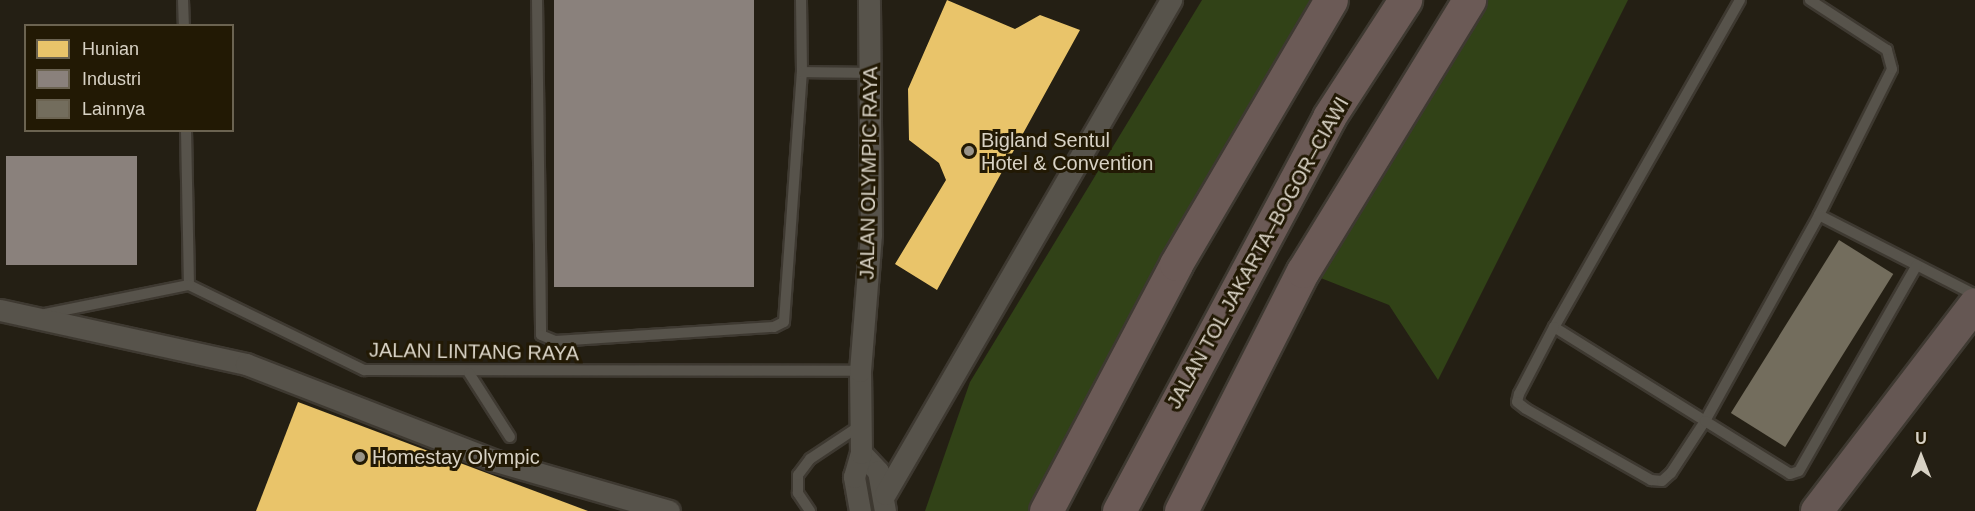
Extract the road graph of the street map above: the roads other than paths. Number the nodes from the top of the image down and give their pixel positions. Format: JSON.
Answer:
{"nodes":[{"id":1,"x":183,"y":0,"type":"edge"},
{"id":2,"x":537,"y":0,"type":"edge"},
{"id":3,"x":801,"y":0,"type":"edge"},
{"id":4,"x":869,"y":0,"type":"edge"},
{"id":5,"x":1172,"y":0,"type":"edge"},
{"id":6,"x":1331,"y":0,"type":"edge"},
{"id":7,"x":1405,"y":0,"type":"edge"},
{"id":8,"x":1469,"y":0,"type":"edge"},
{"id":9,"x":1740,"y":0,"type":"edge"},
{"id":10,"x":1810,"y":0,"type":"edge"},
{"id":11,"x":184,"y":24,"type":"edge"},
{"id":12,"x":802,"y":72,"type":"junction"},
{"id":13,"x":871,"y":73,"type":"junction"},
{"id":14,"x":186,"y":132,"type":"edge"},
{"id":15,"x":1819,"y":215,"type":"junction"},
{"id":16,"x":1917,"y":265,"type":"junction"},
{"id":17,"x":189,"y":285,"type":"junction"},
{"id":18,"x":1975,"y":295,"type":"edge"},
{"id":19,"x":1975,"y":304,"type":"edge"},
{"id":20,"x":0,"y":310,"type":"edge"},
{"id":21,"x":22,"y":319,"type":"junction"},
{"id":22,"x":1554,"y":327,"type":"junction"},
{"id":23,"x":860,"y":371,"type":"junction"},
{"id":24,"x":469,"y":373,"type":"junction"},
{"id":25,"x":1705,"y":421,"type":"junction"},
{"id":26,"x":858,"y":427,"type":"junction"},
{"id":27,"x":510,"y":437,"type":"dead end"},
{"id":28,"x":861,"y":453,"type":"junction"},
{"id":29,"x":885,"y":503,"type":"edge"},
{"id":30,"x":669,"y":511,"type":"edge"},
{"id":31,"x":810,"y":511,"type":"edge"},
{"id":32,"x":860,"y":511,"type":"edge"},
{"id":33,"x":1046,"y":511,"type":"edge"},
{"id":34,"x":1119,"y":511,"type":"edge"},
{"id":35,"x":1181,"y":511,"type":"edge"},
{"id":36,"x":1817,"y":511,"type":"edge"}],
"edges":[{"from":1,"to":11,"type":"lane"},
{"from":2,"to":12,"type":"lane"},
{"from":3,"to":12,"type":"lane"},
{"from":4,"to":13,"type":"street","name":"JALAN OLYMPIC RAYA"},
{"from":5,"to":29,"type":"street"},
{"from":6,"to":33,"type":"highway"},
{"from":7,"to":34,"type":"highway","name":"JALAN TOL JAKARTA–BOGOR–CIAWI"},
{"from":8,"to":35,"type":"highway"},
{"from":9,"to":22,"type":"lane"},
{"from":10,"to":15,"type":"lane"},
{"from":12,"to":13,"type":"lane"},
{"from":13,"to":23,"type":"street","name":"JALAN OLYMPIC RAYA"},
{"from":14,"to":17,"type":"lane"},
{"from":15,"to":16,"type":"lane"},
{"from":15,"to":25,"type":"lane"},
{"from":16,"to":18,"type":"lane"},
{"from":16,"to":25,"type":"lane"},
{"from":17,"to":21,"type":"lane"},
{"from":17,"to":24,"type":"lane","name":"JALAN LINTANG RAYA"},
{"from":19,"to":36,"type":"main road"},
{"from":20,"to":21,"type":"street"},
{"from":21,"to":30,"type":"street"},
{"from":22,"to":25,"type":"lane"},
{"from":22,"to":25,"type":"lane"},
{"from":23,"to":24,"type":"lane","name":"JALAN LINTANG RAYA"},
{"from":23,"to":26,"type":"street","name":"JALAN OLYMPIC RAYA"},
{"from":24,"to":27,"type":"lane"},
{"from":26,"to":28,"type":"street","name":"JALAN OLYMPIC RAYA"},
{"from":26,"to":31,"type":"lane"},
{"from":28,"to":29,"type":"street"},
{"from":28,"to":32,"type":"street","name":"JALAN OLYMPIC RAYA"}]}
